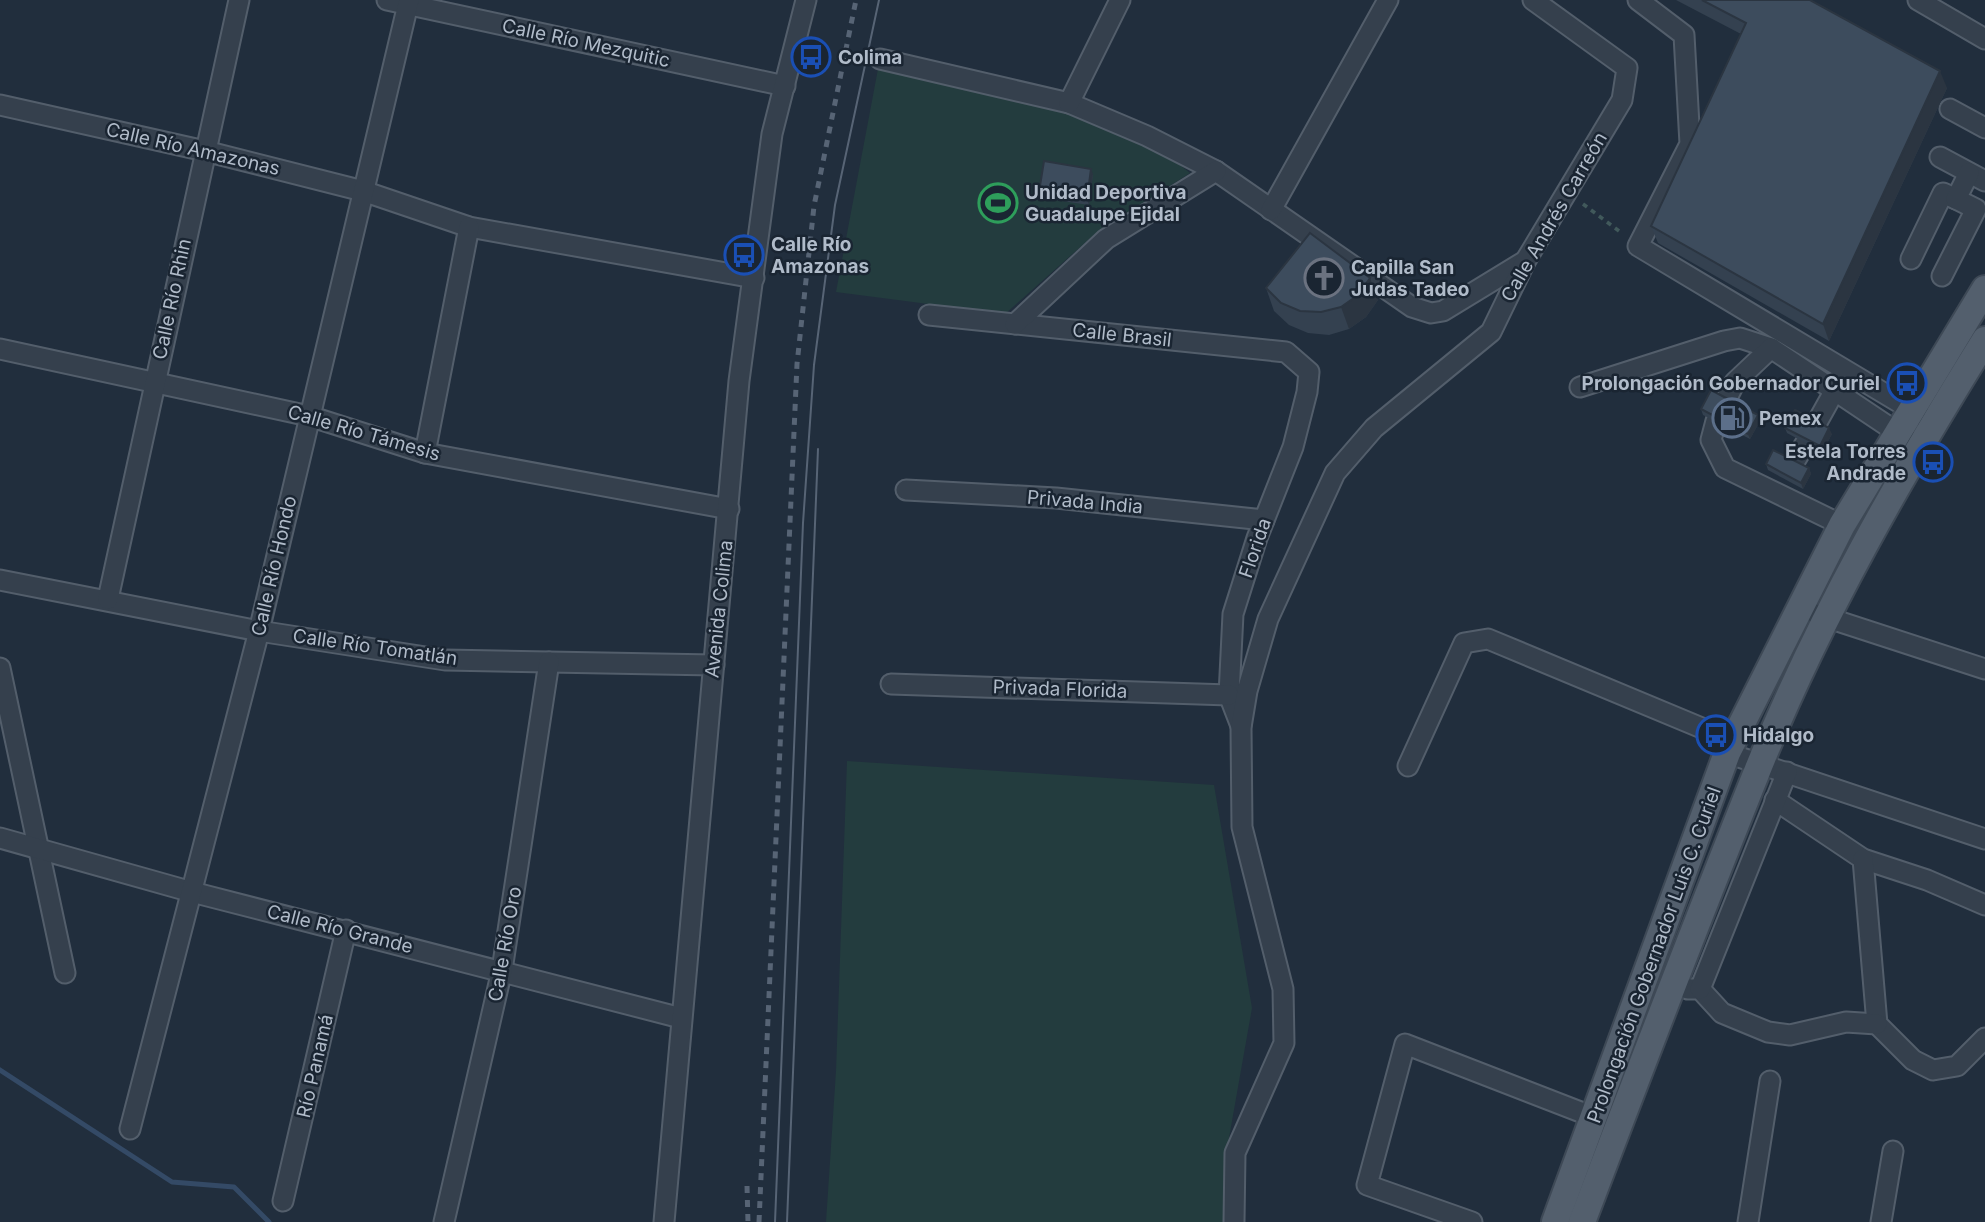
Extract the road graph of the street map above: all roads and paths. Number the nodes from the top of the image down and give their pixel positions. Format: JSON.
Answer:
{"nodes":[{"id":1,"x":239,"y":0,"type":"edge"},
{"id":2,"x":387,"y":0,"type":"edge"},
{"id":3,"x":806,"y":0,"type":"edge"},
{"id":4,"x":1120,"y":0,"type":"edge"},
{"id":5,"x":1388,"y":0,"type":"edge"},
{"id":6,"x":1533,"y":0,"type":"edge"},
{"id":7,"x":1638,"y":0,"type":"edge"},
{"id":8,"x":1918,"y":0,"type":"edge"},
{"id":9,"x":408,"y":2,"type":"edge"},
{"id":10,"x":1985,"y":39,"type":"edge"},
{"id":11,"x":880,"y":59,"type":"dead end"},
{"id":12,"x":785,"y":86,"type":"junction"},
{"id":13,"x":1069,"y":103,"type":"junction"},
{"id":14,"x":0,"y":105,"type":"edge"},
{"id":15,"x":1950,"y":109,"type":"dead end"},
{"id":16,"x":1985,"y":128,"type":"edge"},
{"id":17,"x":205,"y":150,"type":"junction"},
{"id":18,"x":1940,"y":157,"type":"dead end"},
{"id":19,"x":1216,"y":171,"type":"junction"},
{"id":20,"x":1977,"y":177,"type":"edge"},
{"id":21,"x":363,"y":191,"type":"junction"},
{"id":22,"x":1956,"y":199,"type":"junction"},
{"id":23,"x":1583,"y":204,"type":"dead end"},
{"id":24,"x":1271,"y":210,"type":"junction"},
{"id":25,"x":468,"y":228,"type":"junction"},
{"id":26,"x":1639,"y":246,"type":"junction"},
{"id":27,"x":1911,"y":259,"type":"dead end"},
{"id":28,"x":1526,"y":260,"type":"junction"},
{"id":29,"x":1942,"y":276,"type":"dead end"},
{"id":30,"x":754,"y":278,"type":"junction"},
{"id":31,"x":1985,"y":289,"type":"edge"},
{"id":32,"x":929,"y":315,"type":"dead end"},
{"id":33,"x":1014,"y":324,"type":"junction"},
{"id":34,"x":1985,"y":340,"type":"edge"},
{"id":35,"x":1771,"y":348,"type":"junction"},
{"id":36,"x":0,"y":349,"type":"edge"},
{"id":37,"x":1309,"y":372,"type":"joint"},
{"id":38,"x":154,"y":380,"type":"junction"},
{"id":39,"x":1580,"y":387,"type":"dead end"},
{"id":40,"x":1835,"y":390,"type":"junction"},
{"id":41,"x":1725,"y":402,"type":"edge"},
{"id":42,"x":309,"y":416,"type":"junction"},
{"id":43,"x":1922,"y":417,"type":"junction"},
{"id":44,"x":1716,"y":421,"type":"edge"},
{"id":45,"x":1815,"y":426,"type":"edge"},
{"id":46,"x":1896,"y":432,"type":"junction"},
{"id":47,"x":1805,"y":444,"type":"edge"},
{"id":48,"x":1920,"y":447,"type":"junction"},
{"id":49,"x":425,"y":453,"type":"junction"},
{"id":50,"x":1785,"y":479,"type":"junction"},
{"id":51,"x":906,"y":490,"type":"dead end"},
{"id":52,"x":729,"y":509,"type":"junction"},
{"id":53,"x":1264,"y":520,"type":"junction"},
{"id":54,"x":1842,"y":525,"type":"junction"},
{"id":55,"x":0,"y":580,"type":"edge"},
{"id":56,"x":108,"y":599,"type":"junction"},
{"id":57,"x":1798,"y":608,"type":"junction"},
{"id":58,"x":1828,"y":618,"type":"junction"},
{"id":59,"x":259,"y":631,"type":"junction"},
{"id":60,"x":549,"y":662,"type":"junction"},
{"id":61,"x":714,"y":665,"type":"junction"},
{"id":62,"x":0,"y":668,"type":"edge"},
{"id":63,"x":1985,"y":669,"type":"edge"},
{"id":64,"x":891,"y":684,"type":"dead end"},
{"id":65,"x":1229,"y":695,"type":"junction"},
{"id":66,"x":4,"y":706,"type":"edge"},
{"id":67,"x":1241,"y":727,"type":"junction"},
{"id":68,"x":1730,"y":747,"type":"junction"},
{"id":69,"x":1760,"y":763,"type":"junction"},
{"id":70,"x":1408,"y":766,"type":"dead end"},
{"id":71,"x":1787,"y":772,"type":"junction"},
{"id":72,"x":1775,"y":800,"type":"junction"},
{"id":73,"x":0,"y":838,"type":"edge"},
{"id":74,"x":1985,"y":839,"type":"edge"},
{"id":75,"x":37,"y":849,"type":"junction"},
{"id":76,"x":1863,"y":859,"type":"junction"},
{"id":77,"x":192,"y":892,"type":"junction"},
{"id":78,"x":1985,"y":905,"type":"edge"},
{"id":79,"x":346,"y":930,"type":"junction"},
{"id":80,"x":502,"y":970,"type":"junction"},
{"id":81,"x":65,"y":973,"type":"dead end"},
{"id":82,"x":1700,"y":989,"type":"junction"},
{"id":83,"x":1670,"y":990,"type":"junction"},
{"id":84,"x":681,"y":1018,"type":"junction"},
{"id":85,"x":1877,"y":1024,"type":"junction"},
{"id":86,"x":1985,"y":1038,"type":"edge"},
{"id":87,"x":1770,"y":1081,"type":"dead end"},
{"id":88,"x":1596,"y":1118,"type":"junction"},
{"id":89,"x":130,"y":1129,"type":"dead end"},
{"id":90,"x":1893,"y":1151,"type":"dead end"},
{"id":91,"x":283,"y":1201,"type":"dead end"},
{"id":92,"x":444,"y":1222,"type":"edge"},
{"id":93,"x":664,"y":1222,"type":"edge"},
{"id":94,"x":1234,"y":1222,"type":"edge"},
{"id":95,"x":1472,"y":1222,"type":"edge"},
{"id":96,"x":1555,"y":1222,"type":"edge"},
{"id":97,"x":1583,"y":1222,"type":"edge"},
{"id":98,"x":1748,"y":1222,"type":"edge"},
{"id":99,"x":1881,"y":1222,"type":"edge"}],
"edges":[{"from":1,"to":17,"type":"street","name":"Calle Río Rhin"},
{"from":2,"to":9,"type":"street","name":"Calle Río Mezquitic"},
{"from":3,"to":12,"type":"street","name":"Avenida Colima"},
{"from":4,"to":13,"type":"street"},
{"from":5,"to":24,"type":"street"},
{"from":6,"to":28,"type":"street","name":"Calle Andrés Carreón"},
{"from":7,"to":26,"type":"street"},
{"from":8,"to":10,"type":"street"},
{"from":9,"to":12,"type":"street","name":"Calle Río Mezquitic"},
{"from":9,"to":21,"type":"street","name":"Calle Río Hondo"},
{"from":11,"to":13,"type":"street"},
{"from":12,"to":30,"type":"street","name":"Avenida Colima"},
{"from":13,"to":19,"type":"street"},
{"from":14,"to":17,"type":"street","name":"Calle Río Amazonas"},
{"from":15,"to":16,"type":"street"},
{"from":17,"to":21,"type":"street","name":"Calle Río Amazonas"},
{"from":17,"to":38,"type":"street","name":"Calle Río Rhin"},
{"from":18,"to":20,"type":"street"},
{"from":19,"to":24,"type":"street"},
{"from":19,"to":33,"type":"street"},
{"from":20,"to":22,"type":"street"},
{"from":21,"to":25,"type":"street","name":"Calle Río Amazonas"},
{"from":21,"to":42,"type":"street","name":"Calle Río Hondo"},
{"from":22,"to":27,"type":"street"},
{"from":22,"to":29,"type":"street"},
{"from":23,"to":26,"type":"path"},
{"from":24,"to":28,"type":"street"},
{"from":25,"to":30,"type":"street","name":"Calle Río Amazonas"},
{"from":25,"to":49,"type":"street"},
{"from":26,"to":43,"type":"street"},
{"from":28,"to":67,"type":"street","name":"Calle Andrés Carreón"},
{"from":30,"to":52,"type":"street","name":"Avenida Colima"},
{"from":31,"to":43,"type":"main road","name":"Prolongación Gobernador Luis C. Curiel"},
{"from":32,"to":33,"type":"street","name":"Calle Brasil"},
{"from":33,"to":37,"type":"street","name":"Calle Brasil"},
{"from":34,"to":43,"type":"main road","name":"Prolongación Gobernador Luis C. Curiel"},
{"from":35,"to":39,"type":"street"},
{"from":35,"to":40,"type":"street"},
{"from":35,"to":41,"type":"street"},
{"from":36,"to":38,"type":"street","name":"Calle Río Támesis"},
{"from":37,"to":53,"type":"street","name":"Florida"},
{"from":38,"to":42,"type":"street","name":"Calle Río Támesis"},
{"from":38,"to":56,"type":"street","name":"Calle Río Rhin"},
{"from":40,"to":45,"type":"street"},
{"from":40,"to":46,"type":"street"},
{"from":42,"to":49,"type":"street","name":"Calle Río Támesis"},
{"from":42,"to":59,"type":"street","name":"Calle Río Hondo"},
{"from":43,"to":46,"type":"main road","name":"Prolongación Gobernador Luis C. Curiel"},
{"from":43,"to":48,"type":"main road","name":"Prolongación Gobernador Luis C. Curiel"},
{"from":44,"to":50,"type":"street"},
{"from":46,"to":48,"type":"street"},
{"from":46,"to":54,"type":"main road","name":"Prolongación Gobernador Luis C. Curiel"},
{"from":47,"to":50,"type":"street"},
{"from":48,"to":58,"type":"main road","name":"Prolongación Gobernador Luis C. Curiel"},
{"from":49,"to":52,"type":"street","name":"Calle Río Támesis"},
{"from":50,"to":54,"type":"street"},
{"from":51,"to":53,"type":"street","name":"Privada India"},
{"from":52,"to":61,"type":"street","name":"Avenida Colima"},
{"from":53,"to":65,"type":"street","name":"Florida"},
{"from":54,"to":57,"type":"main road","name":"Prolongación Gobernador Luis C. Curiel"},
{"from":55,"to":56,"type":"street","name":"Calle Río Tomatlán"},
{"from":56,"to":59,"type":"street","name":"Calle Río Tomatlán"},
{"from":57,"to":58,"type":"street"},
{"from":57,"to":68,"type":"main road","name":"Prolongación Gobernador Luis C. Curiel"},
{"from":58,"to":63,"type":"street"},
{"from":58,"to":69,"type":"main road","name":"Prolongación Gobernador Luis C. Curiel"},
{"from":59,"to":60,"type":"street","name":"Calle Río Tomatlán"},
{"from":59,"to":77,"type":"street","name":"Calle Río Hondo"},
{"from":60,"to":61,"type":"street","name":"Calle Río Tomatlán"},
{"from":60,"to":80,"type":"street","name":"Calle Río Oro"},
{"from":61,"to":84,"type":"street","name":"Avenida Colima"},
{"from":62,"to":66,"type":"street"},
{"from":64,"to":65,"type":"street","name":"Privada Florida"},
{"from":65,"to":67,"type":"street","name":"Florida"},
{"from":66,"to":75,"type":"street"},
{"from":67,"to":94,"type":"street","name":"Calle Andrés Carreón"},
{"from":68,"to":69,"type":"street"},
{"from":68,"to":70,"type":"street"},
{"from":68,"to":88,"type":"main road","name":"Prolongación Gobernador Luis C. Curiel"},
{"from":69,"to":71,"type":"street"},
{"from":69,"to":83,"type":"main road","name":"Prolongación Gobernador Luis C. Curiel"},
{"from":71,"to":72,"type":"street"},
{"from":71,"to":74,"type":"street"},
{"from":72,"to":76,"type":"street"},
{"from":72,"to":82,"type":"street"},
{"from":73,"to":75,"type":"street","name":"Calle Río Grande"},
{"from":75,"to":77,"type":"street","name":"Calle Río Grande"},
{"from":75,"to":81,"type":"street"},
{"from":76,"to":78,"type":"street"},
{"from":76,"to":85,"type":"street"},
{"from":77,"to":79,"type":"street","name":"Calle Río Grande"},
{"from":77,"to":89,"type":"street","name":"Calle Río Hondo"},
{"from":79,"to":80,"type":"street","name":"Calle Río Grande"},
{"from":79,"to":91,"type":"street","name":"Río Panamá"},
{"from":80,"to":84,"type":"street","name":"Calle Río Grande"},
{"from":80,"to":92,"type":"street","name":"Calle Río Oro"},
{"from":82,"to":83,"type":"street"},
{"from":82,"to":85,"type":"street"},
{"from":83,"to":97,"type":"main road","name":"Prolongación Gobernador Luis C. Curiel"},
{"from":84,"to":93,"type":"street","name":"Avenida Colima"},
{"from":85,"to":86,"type":"street"},
{"from":87,"to":98,"type":"street"},
{"from":88,"to":95,"type":"street"},
{"from":88,"to":96,"type":"main road","name":"Prolongación Gobernador Luis C. Curiel"},
{"from":90,"to":99,"type":"street"}]}
